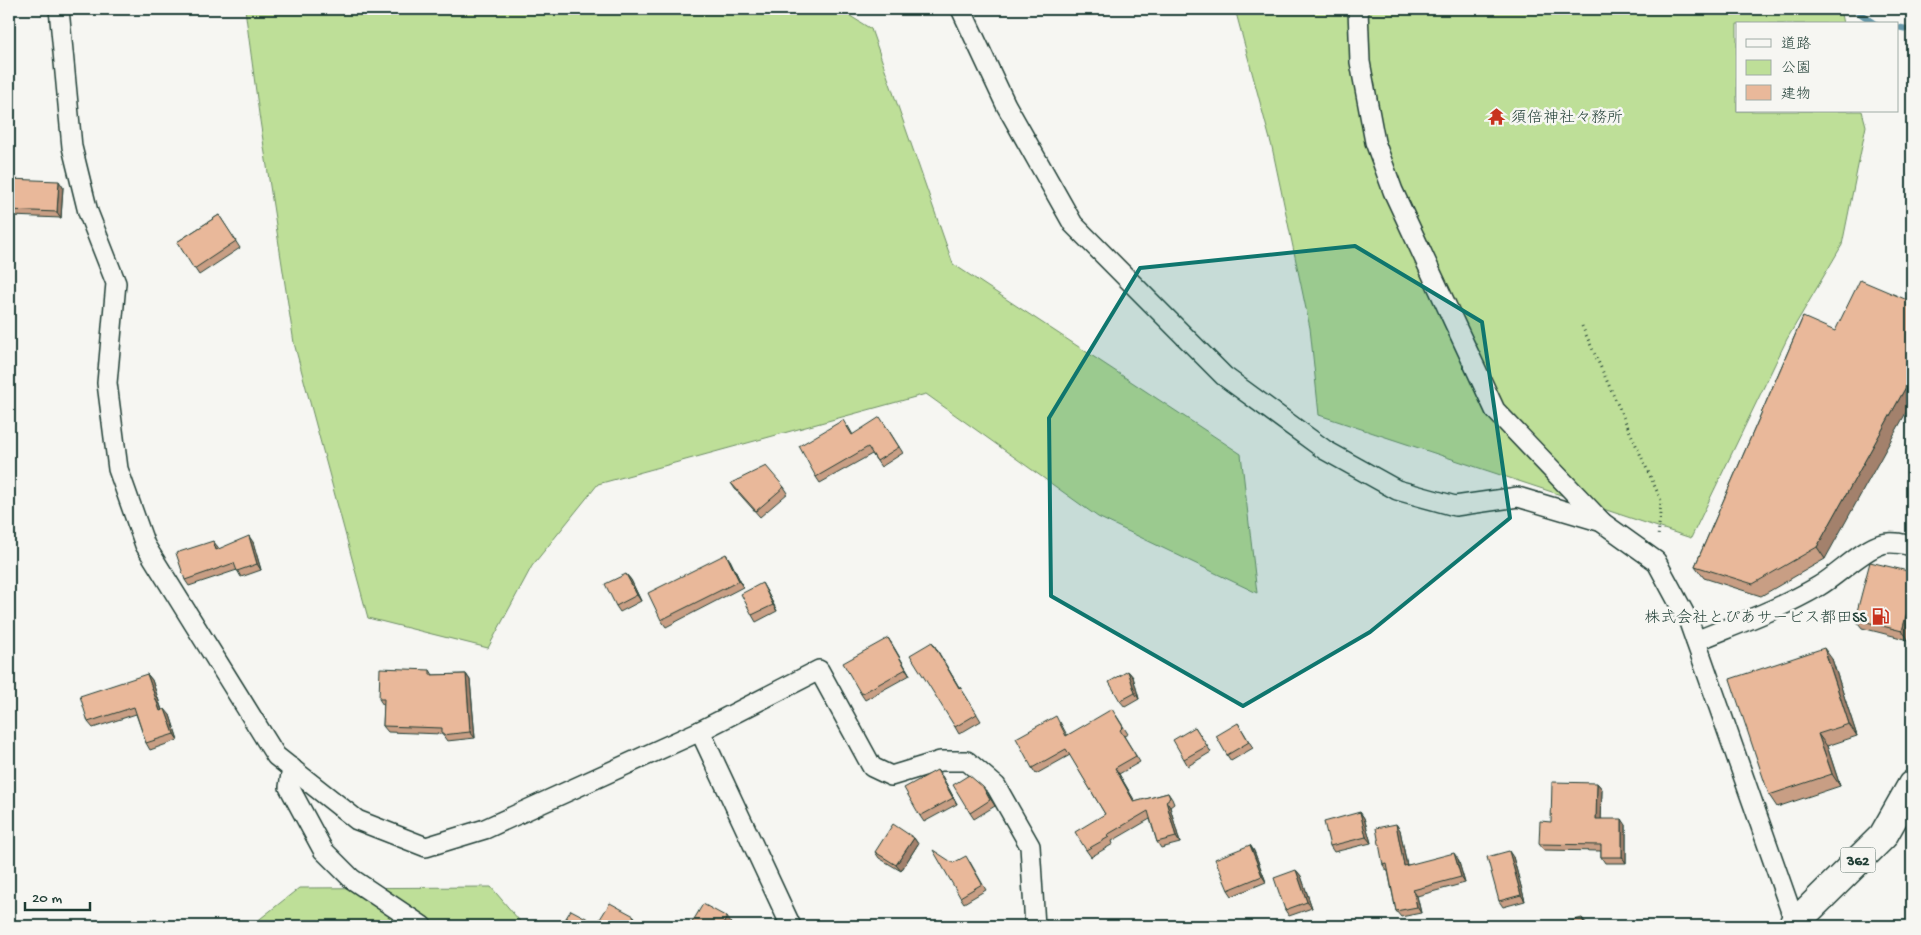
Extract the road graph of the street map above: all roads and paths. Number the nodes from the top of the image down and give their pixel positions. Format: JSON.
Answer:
{"nodes":[{"id":1,"x":59,"y":9,"type":"edge"},
{"id":2,"x":961,"y":9,"type":"edge"},
{"id":3,"x":1358,"y":9,"type":"edge"},
{"id":4,"x":1582,"y":326,"type":"dead end"},
{"id":5,"x":1603,"y":523,"type":"junction"},
{"id":6,"x":1912,"y":546,"type":"edge"},
{"id":7,"x":1656,"y":561,"type":"junction"},
{"id":8,"x":1696,"y":642,"type":"junction"},
{"id":9,"x":700,"y":731,"type":"junction"},
{"id":10,"x":292,"y":768,"type":"junction"},
{"id":11,"x":1912,"y":785,"type":"edge"},
{"id":12,"x":1793,"y":925,"type":"edge"},
{"id":13,"x":422,"y":926,"type":"edge"},
{"id":14,"x":791,"y":926,"type":"edge"},
{"id":15,"x":1035,"y":926,"type":"edge"}],
"edges":[{"from":1,"to":10,"type":"street"},
{"from":2,"to":5,"type":"street"},
{"from":3,"to":5,"type":"street"},
{"from":4,"to":7,"type":"path"},
{"from":5,"to":7,"type":"street"},
{"from":6,"to":8,"type":"street"},
{"from":7,"to":8,"type":"street"},
{"from":8,"to":12,"type":"street"},
{"from":9,"to":10,"type":"street"},
{"from":9,"to":14,"type":"street"},
{"from":9,"to":15,"type":"street"},
{"from":10,"to":13,"type":"street"},
{"from":11,"to":12,"type":"highway","number":"362"}]}
